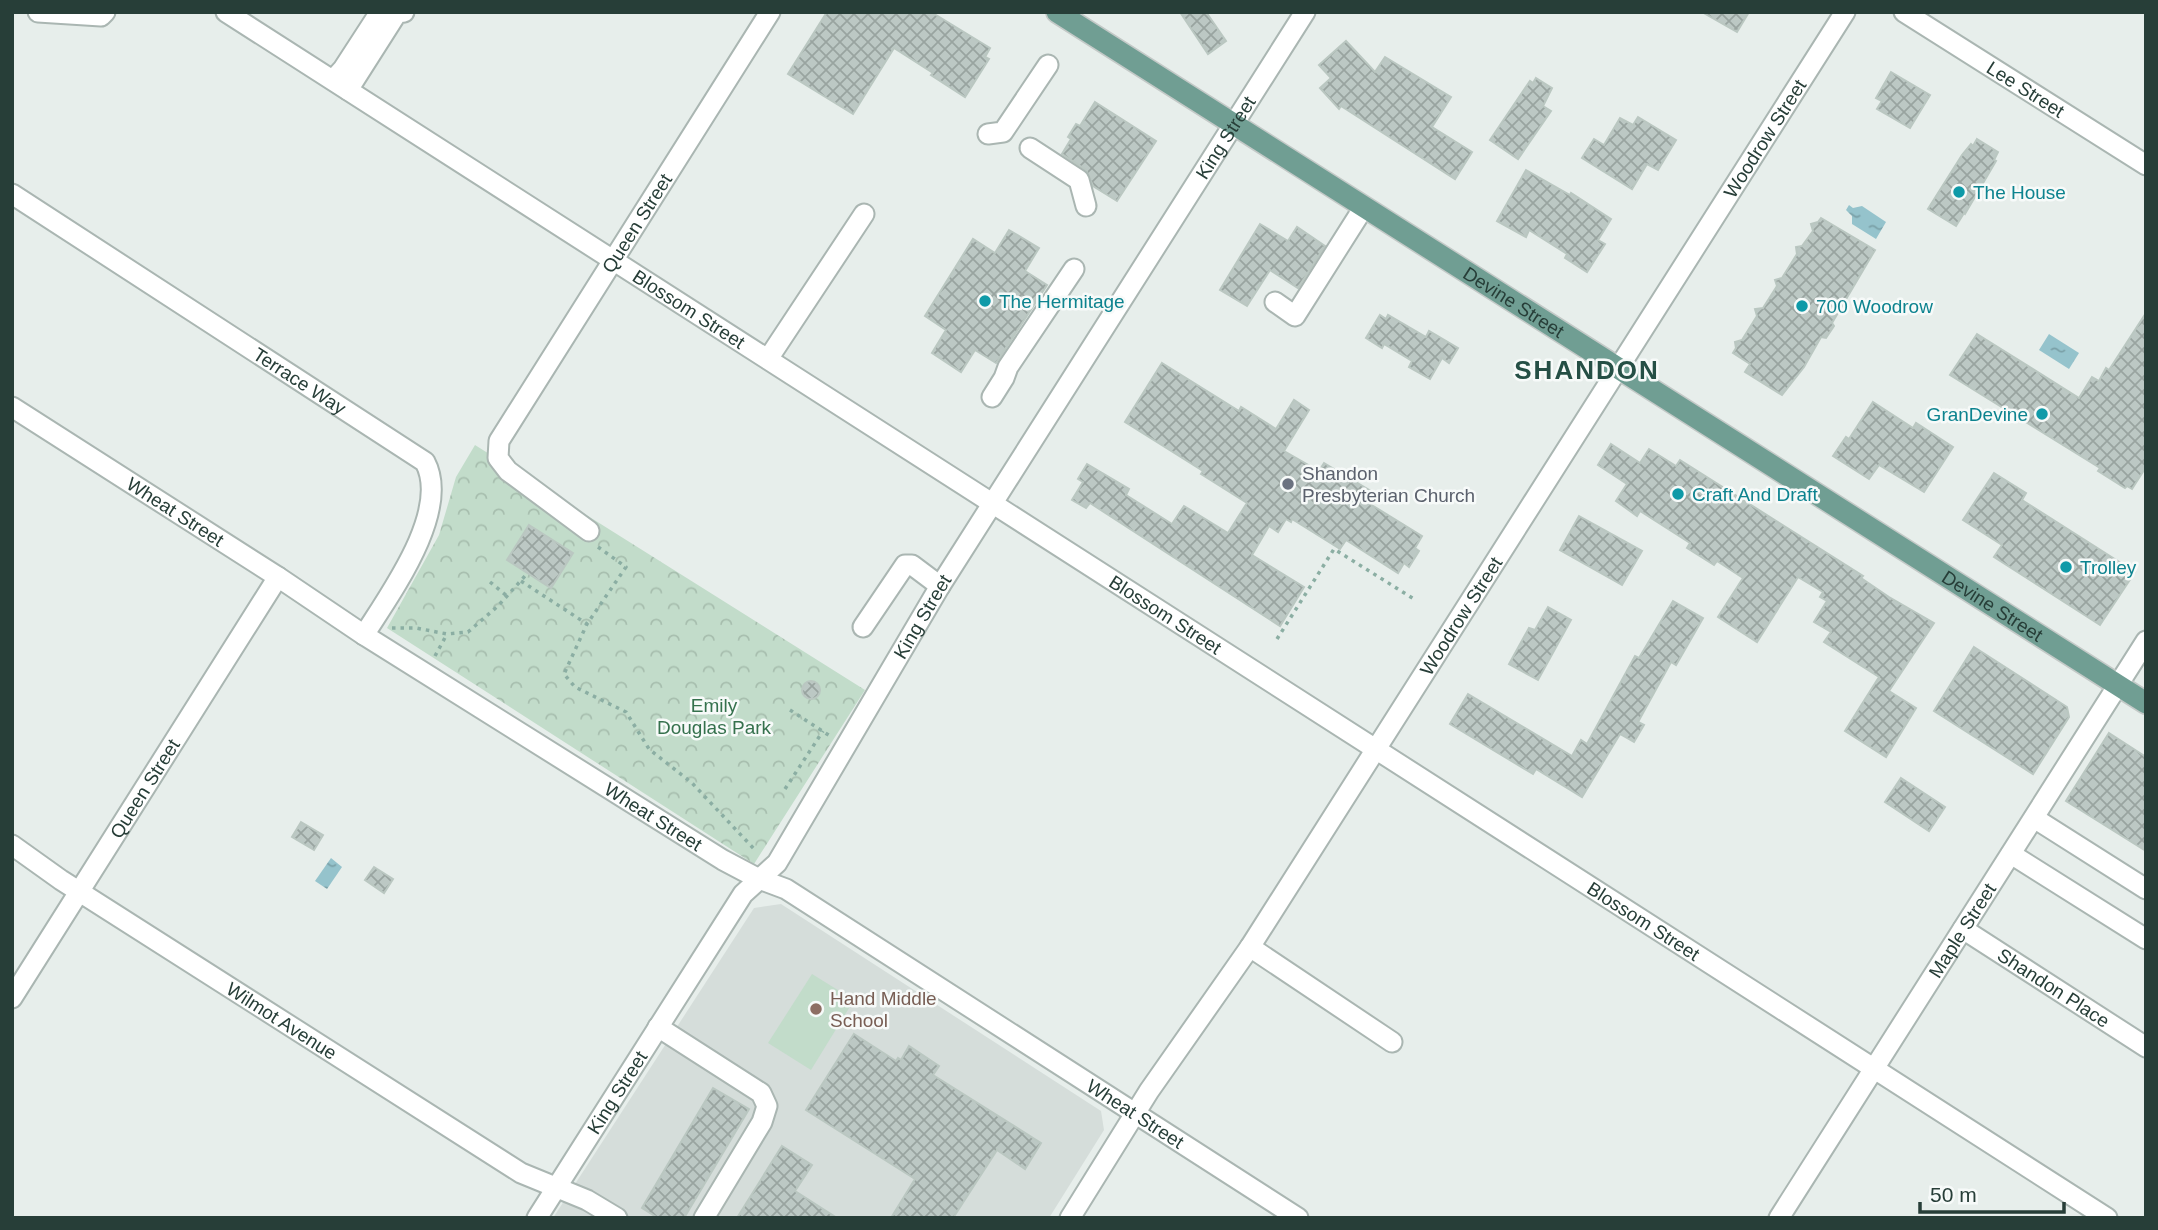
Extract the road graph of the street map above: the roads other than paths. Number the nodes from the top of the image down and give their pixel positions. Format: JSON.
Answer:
{"nodes":[{"id":1,"x":38,"y":12,"type":"edge"},
{"id":2,"x":105,"y":12,"type":"edge"},
{"id":3,"x":380,"y":12,"type":"edge"},
{"id":4,"x":404,"y":12,"type":"edge"},
{"id":5,"x":770,"y":12,"type":"edge"},
{"id":6,"x":1057,"y":12,"type":"edge"},
{"id":7,"x":1306,"y":12,"type":"edge"},
{"id":8,"x":1845,"y":12,"type":"edge"},
{"id":9,"x":1903,"y":12,"type":"edge"},
{"id":10,"x":233,"y":14,"type":"edge"},
{"id":11,"x":1048,"y":65,"type":"dead end"},
{"id":12,"x":340,"y":85,"type":"junction"},
{"id":13,"x":1234,"y":125,"type":"junction"},
{"id":14,"x":988,"y":134,"type":"dead end"},
{"id":15,"x":1030,"y":148,"type":"dead end"},
{"id":16,"x":2146,"y":165,"type":"edge"},
{"id":17,"x":14,"y":196,"type":"edge"},
{"id":18,"x":1086,"y":206,"type":"dead end"},
{"id":19,"x":1364,"y":207,"type":"junction"},
{"id":20,"x":864,"y":214,"type":"dead end"},
{"id":21,"x":612,"y":260,"type":"junction"},
{"id":22,"x":1074,"y":269,"type":"dead end"},
{"id":23,"x":1275,"y":302,"type":"dead end"},
{"id":24,"x":768,"y":359,"type":"junction"},
{"id":25,"x":1618,"y":368,"type":"junction"},
{"id":26,"x":992,"y":397,"type":"dead end"},
{"id":27,"x":12,"y":407,"type":"edge"},
{"id":28,"x":992,"y":503,"type":"junction"},
{"id":29,"x":591,"y":537,"type":"road end"},
{"id":30,"x":278,"y":577,"type":"junction"},
{"id":31,"x":940,"y":586,"type":"junction"},
{"id":32,"x":863,"y":627,"type":"dead end"},
{"id":33,"x":364,"y":635,"type":"junction"},
{"id":34,"x":2146,"y":641,"type":"edge"},
{"id":35,"x":2118,"y":686,"type":"junction"},
{"id":36,"x":2146,"y":703,"type":"edge"},
{"id":37,"x":1375,"y":749,"type":"junction"},
{"id":38,"x":2034,"y":818,"type":"junction"},
{"id":39,"x":12,"y":845,"type":"edge"},
{"id":40,"x":2011,"y":854,"type":"junction"},
{"id":41,"x":759,"y":879,"type":"junction"},
{"id":42,"x":2146,"y":888,"type":"edge"},
{"id":43,"x":79,"y":892,"type":"junction"},
{"id":44,"x":1963,"y":929,"type":"junction"},
{"id":45,"x":2146,"y":939,"type":"edge"},
{"id":46,"x":1250,"y":947,"type":"junction"},
{"id":47,"x":12,"y":998,"type":"edge"},
{"id":48,"x":658,"y":1027,"type":"junction"},
{"id":49,"x":1392,"y":1042,"type":"dead end"},
{"id":50,"x":2146,"y":1047,"type":"edge"},
{"id":51,"x":1874,"y":1069,"type":"junction"},
{"id":52,"x":1134,"y":1113,"type":"junction"},
{"id":53,"x":557,"y":1187,"type":"junction"},
{"id":54,"x":537,"y":1218,"type":"edge"},
{"id":55,"x":617,"y":1218,"type":"edge"},
{"id":56,"x":704,"y":1218,"type":"edge"},
{"id":57,"x":1070,"y":1218,"type":"edge"},
{"id":58,"x":1298,"y":1218,"type":"edge"},
{"id":59,"x":1779,"y":1218,"type":"edge"},
{"id":60,"x":2107,"y":1218,"type":"edge"}],
"edges":[{"from":1,"to":2,"type":"street"},
{"from":3,"to":12,"type":"street"},
{"from":4,"to":12,"type":"street"},
{"from":5,"to":21,"type":"street","name":"Queen Street"},
{"from":6,"to":13,"type":"main road","name":"Devine Street"},
{"from":7,"to":13,"type":"street","name":"King Street"},
{"from":8,"to":25,"type":"street","name":"Woodrow Street"},
{"from":9,"to":16,"type":"street","name":"Lee Street"},
{"from":10,"to":12,"type":"street","name":"Blossom Street"},
{"from":11,"to":14,"type":"street"},
{"from":12,"to":21,"type":"street","name":"Blossom Street"},
{"from":13,"to":19,"type":"main road","name":"Devine Street"},
{"from":13,"to":28,"type":"street","name":"King Street"},
{"from":15,"to":18,"type":"street"},
{"from":17,"to":33,"type":"street","name":"Terrace Way"},
{"from":19,"to":23,"type":"street"},
{"from":19,"to":25,"type":"main road","name":"Devine Street"},
{"from":20,"to":24,"type":"street"},
{"from":21,"to":24,"type":"street","name":"Blossom Street"},
{"from":21,"to":29,"type":"street","name":"Queen Street"},
{"from":22,"to":26,"type":"street"},
{"from":24,"to":28,"type":"street","name":"Blossom Street"},
{"from":25,"to":35,"type":"main road","name":"Devine Street"},
{"from":25,"to":37,"type":"street","name":"Woodrow Street"},
{"from":27,"to":30,"type":"street","name":"Wheat Street"},
{"from":28,"to":31,"type":"street","name":"King Street"},
{"from":28,"to":37,"type":"street","name":"Blossom Street"},
{"from":30,"to":33,"type":"street","name":"Wheat Street"},
{"from":30,"to":43,"type":"street","name":"Queen Street"},
{"from":31,"to":32,"type":"street"},
{"from":31,"to":41,"type":"street","name":"King Street"},
{"from":33,"to":41,"type":"street","name":"Wheat Street"},
{"from":34,"to":35,"type":"street","name":"Maple Street"},
{"from":35,"to":36,"type":"main road","name":"Devine Street"},
{"from":35,"to":38,"type":"street","name":"Maple Street"},
{"from":37,"to":46,"type":"street","name":"Woodrow Street"},
{"from":37,"to":51,"type":"street","name":"Blossom Street"},
{"from":38,"to":40,"type":"street","name":"Maple Street"},
{"from":38,"to":42,"type":"street"},
{"from":39,"to":43,"type":"street","name":"Wilmot Avenue"},
{"from":40,"to":44,"type":"street","name":"Maple Street"},
{"from":40,"to":45,"type":"street"},
{"from":41,"to":48,"type":"street","name":"King Street"},
{"from":41,"to":52,"type":"street","name":"Wheat Street"},
{"from":43,"to":47,"type":"street","name":"Queen Street"},
{"from":43,"to":53,"type":"street","name":"Wilmot Avenue"},
{"from":44,"to":50,"type":"street","name":"Shandon Place"},
{"from":44,"to":51,"type":"street","name":"Maple Street"},
{"from":46,"to":49,"type":"street"},
{"from":46,"to":52,"type":"street","name":"Woodrow Street"},
{"from":48,"to":53,"type":"street","name":"King Street"},
{"from":48,"to":56,"type":"street"},
{"from":51,"to":59,"type":"street","name":"Maple Street"},
{"from":51,"to":60,"type":"street","name":"Blossom Street"},
{"from":52,"to":57,"type":"street","name":"Woodrow Street"},
{"from":52,"to":58,"type":"street","name":"Wheat Street"},
{"from":53,"to":54,"type":"street","name":"King Street"},
{"from":53,"to":55,"type":"street","name":"Wilmot Avenue"}]}
